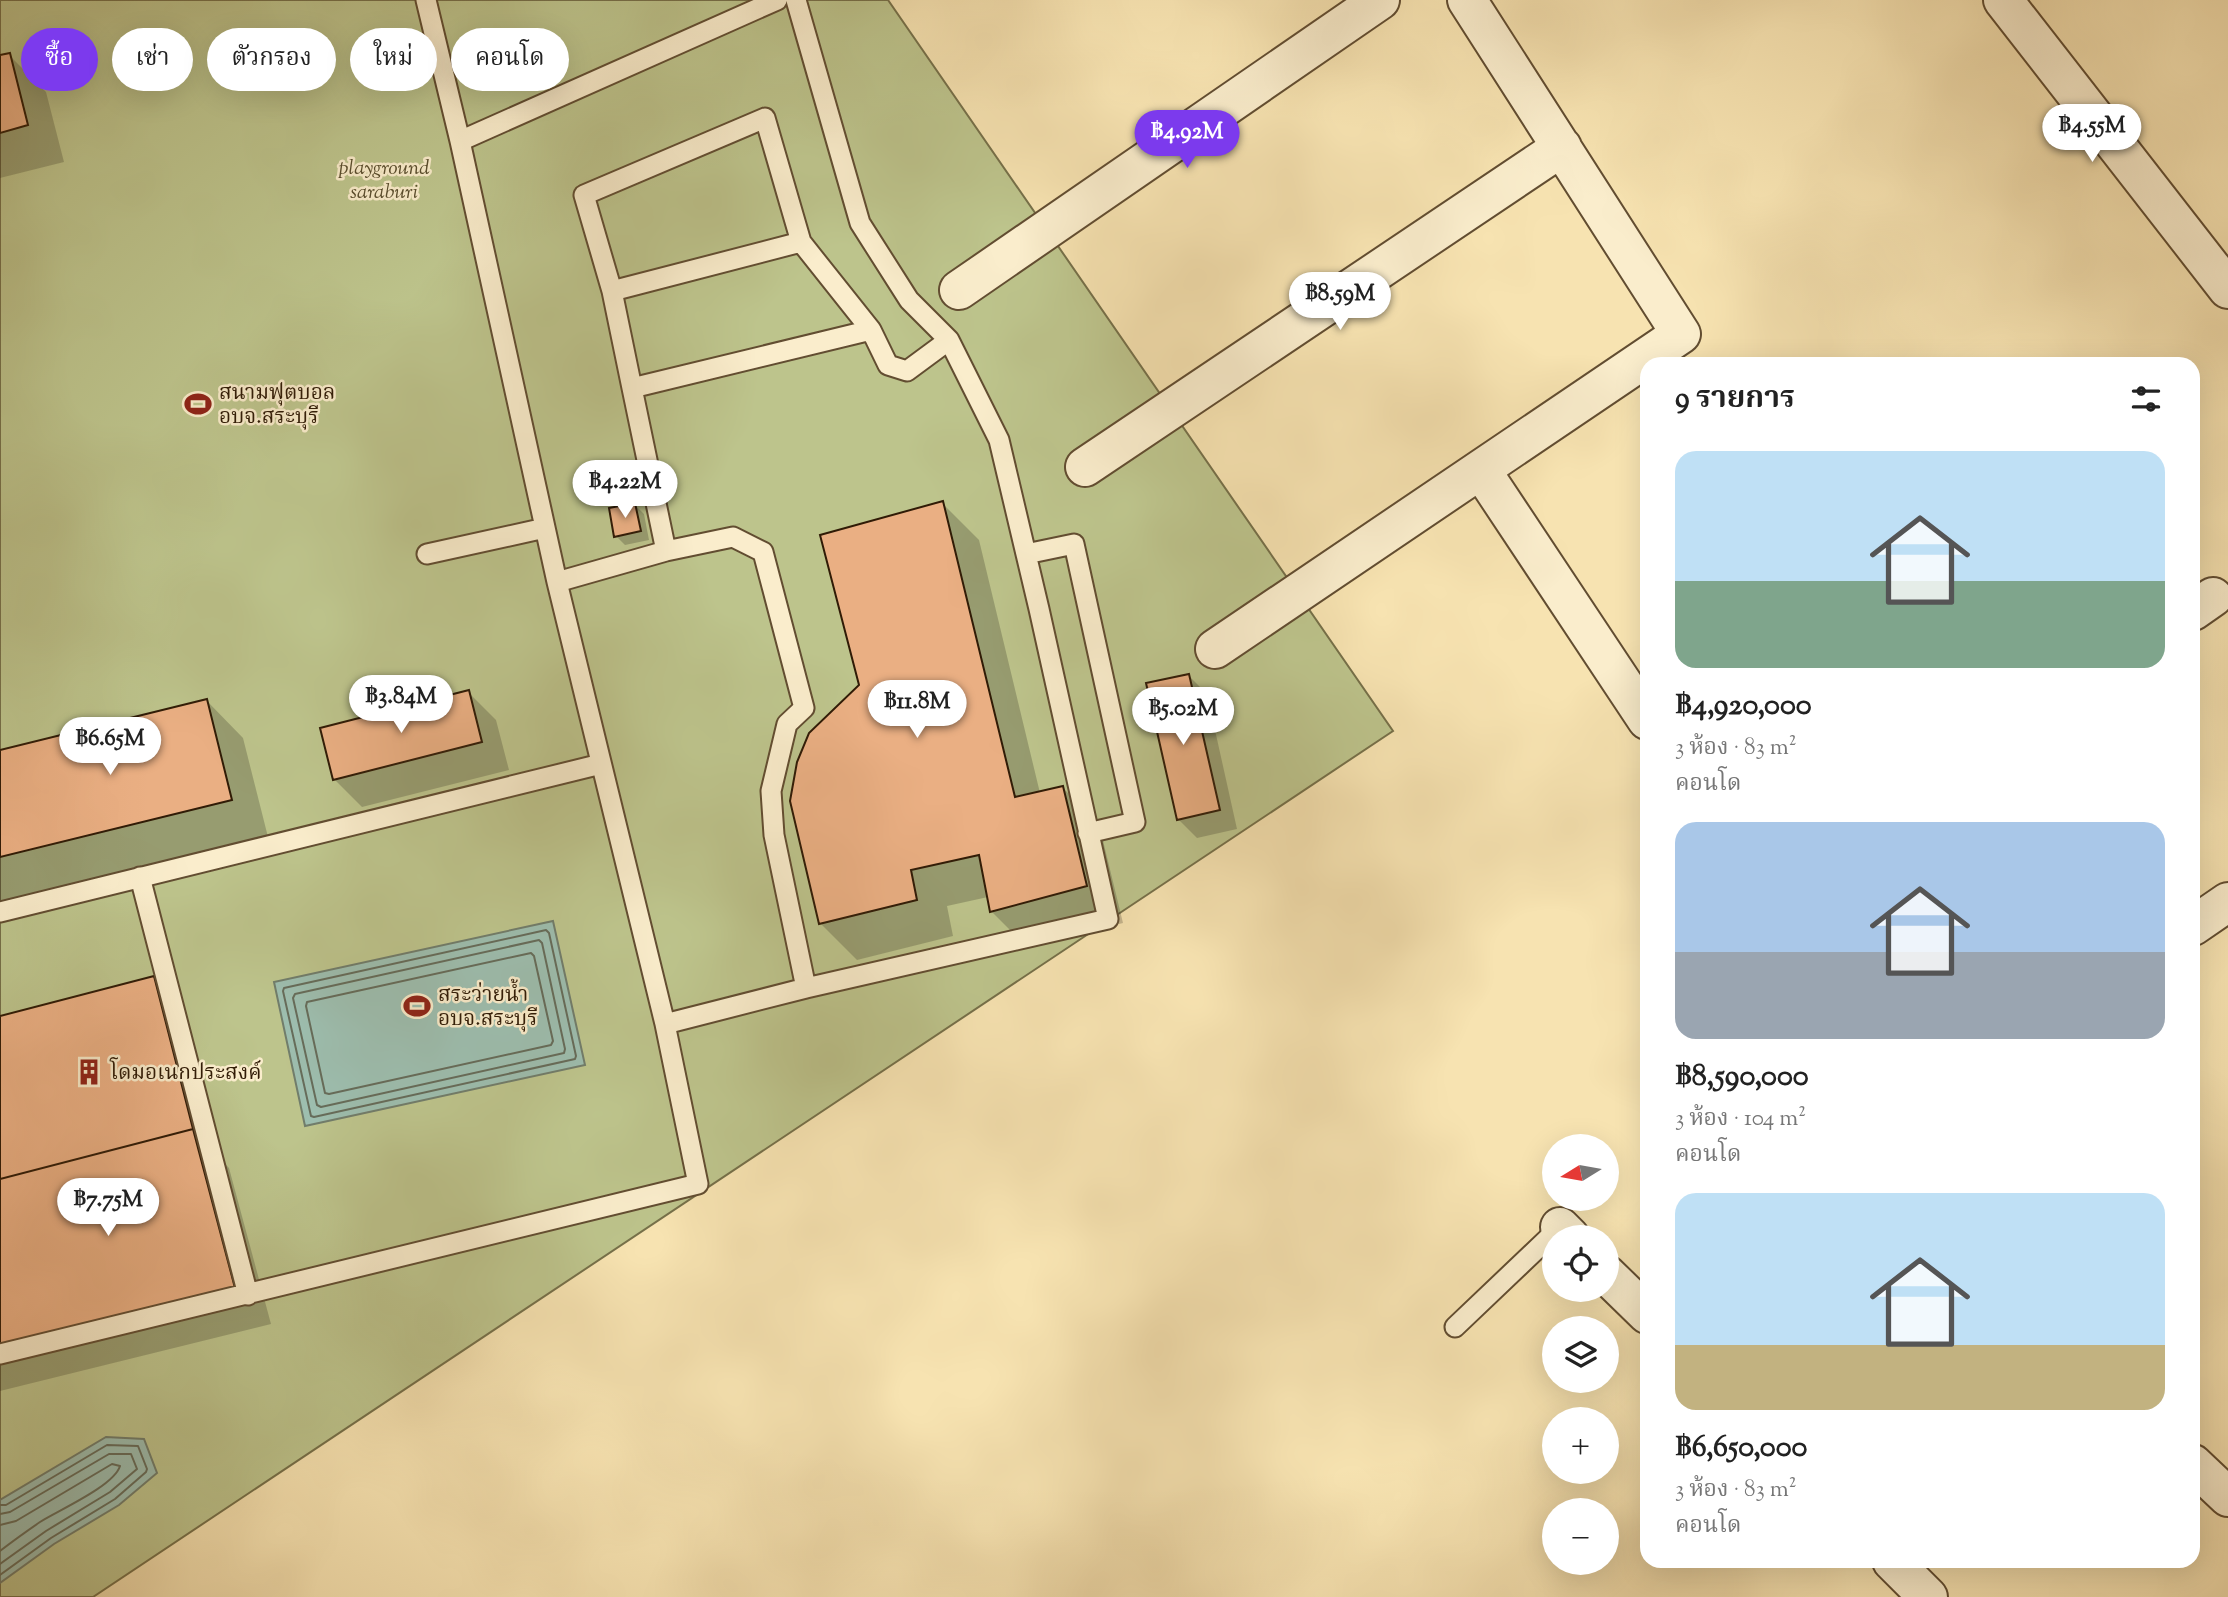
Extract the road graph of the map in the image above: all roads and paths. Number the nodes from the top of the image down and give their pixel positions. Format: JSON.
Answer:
{"nodes":[{"id":1,"x":426,"y":0,"type":"edge"},
{"id":2,"x":777,"y":0,"type":"edge"},
{"id":3,"x":796,"y":0,"type":"edge"},
{"id":4,"x":1380,"y":0,"type":"edge"},
{"id":5,"x":1467,"y":0,"type":"edge"},
{"id":6,"x":2003,"y":0,"type":"edge"},
{"id":7,"x":460,"y":141,"type":"junction"},
{"id":8,"x":1562,"y":147,"type":"junction"},
{"id":9,"x":801,"y":242,"type":"junction"},
{"id":10,"x":2228,"y":289,"type":"edge"},
{"id":11,"x":959,"y":290,"type":"dead end"},
{"id":12,"x":612,"y":291,"type":"junction"},
{"id":13,"x":871,"y":330,"type":"junction"},
{"id":14,"x":948,"y":340,"type":"junction"},
{"id":15,"x":1647,"y":357,"type":"edge"},
{"id":16,"x":1640,"y":362,"type":"edge"},
{"id":17,"x":632,"y":388,"type":"junction"},
{"id":18,"x":1085,"y":467,"type":"dead end"},
{"id":19,"x":1481,"y":470,"type":"junction"},
{"id":20,"x":545,"y":528,"type":"junction"},
{"id":21,"x":666,"y":551,"type":"junction"},
{"id":22,"x":427,"y":554,"type":"dead end"},
{"id":23,"x":1026,"y":554,"type":"junction"},
{"id":24,"x":556,"y":582,"type":"junction"},
{"id":25,"x":1215,"y":649,"type":"dead end"},
{"id":26,"x":1640,"y":705,"type":"edge"},
{"id":27,"x":601,"y":764,"type":"junction"},
{"id":28,"x":1088,"y":833,"type":"junction"},
{"id":29,"x":140,"y":877,"type":"junction"},
{"id":30,"x":2228,"y":902,"type":"edge"},
{"id":31,"x":0,"y":912,"type":"edge"},
{"id":32,"x":2200,"y":921,"type":"edge"},
{"id":33,"x":806,"y":988,"type":"junction"},
{"id":34,"x":665,"y":1024,"type":"junction"},
{"id":35,"x":1542,"y":1252,"type":"edge"},
{"id":36,"x":1619,"y":1287,"type":"edge"},
{"id":37,"x":248,"y":1295,"type":"junction"},
{"id":38,"x":1640,"y":1307,"type":"edge"},
{"id":39,"x":1455,"y":1327,"type":"dead end"},
{"id":40,"x":0,"y":1354,"type":"edge"},
{"id":41,"x":2200,"y":1471,"type":"edge"},
{"id":42,"x":2228,"y":1497,"type":"edge"},
{"id":43,"x":1899,"y":1568,"type":"edge"},
{"id":44,"x":1928,"y":1597,"type":"edge"}],
"edges":[{"from":1,"to":7,"type":"lane"},
{"from":2,"to":7,"type":"lane"},
{"from":3,"to":14,"type":"lane"},
{"from":4,"to":11,"type":"street"},
{"from":5,"to":8,"type":"street"},
{"from":6,"to":10,"type":"street"},
{"from":7,"to":20,"type":"lane"},
{"from":8,"to":15,"type":"street"},
{"from":8,"to":18,"type":"street"},
{"from":9,"to":12,"type":"lane"},
{"from":9,"to":12,"type":"lane"},
{"from":9,"to":13,"type":"lane"},
{"from":12,"to":17,"type":"lane"},
{"from":13,"to":14,"type":"lane"},
{"from":13,"to":17,"type":"lane"},
{"from":14,"to":23,"type":"lane"},
{"from":16,"to":19,"type":"street"},
{"from":17,"to":21,"type":"lane"},
{"from":19,"to":25,"type":"street"},
{"from":19,"to":26,"type":"street"},
{"from":20,"to":22,"type":"lane"},
{"from":20,"to":24,"type":"lane"},
{"from":21,"to":24,"type":"lane"},
{"from":21,"to":33,"type":"lane"},
{"from":23,"to":28,"type":"lane"},
{"from":23,"to":28,"type":"lane"},
{"from":24,"to":27,"type":"lane"},
{"from":27,"to":29,"type":"lane"},
{"from":27,"to":34,"type":"lane"},
{"from":28,"to":33,"type":"lane"},
{"from":29,"to":31,"type":"lane"},
{"from":29,"to":37,"type":"lane"},
{"from":30,"to":32,"type":"street"},
{"from":33,"to":34,"type":"lane"},
{"from":34,"to":37,"type":"lane"},
{"from":35,"to":39,"type":"lane"},
{"from":36,"to":38,"type":"street"},
{"from":37,"to":40,"type":"lane"},
{"from":41,"to":42,"type":"street"},
{"from":43,"to":44,"type":"street"}]}
